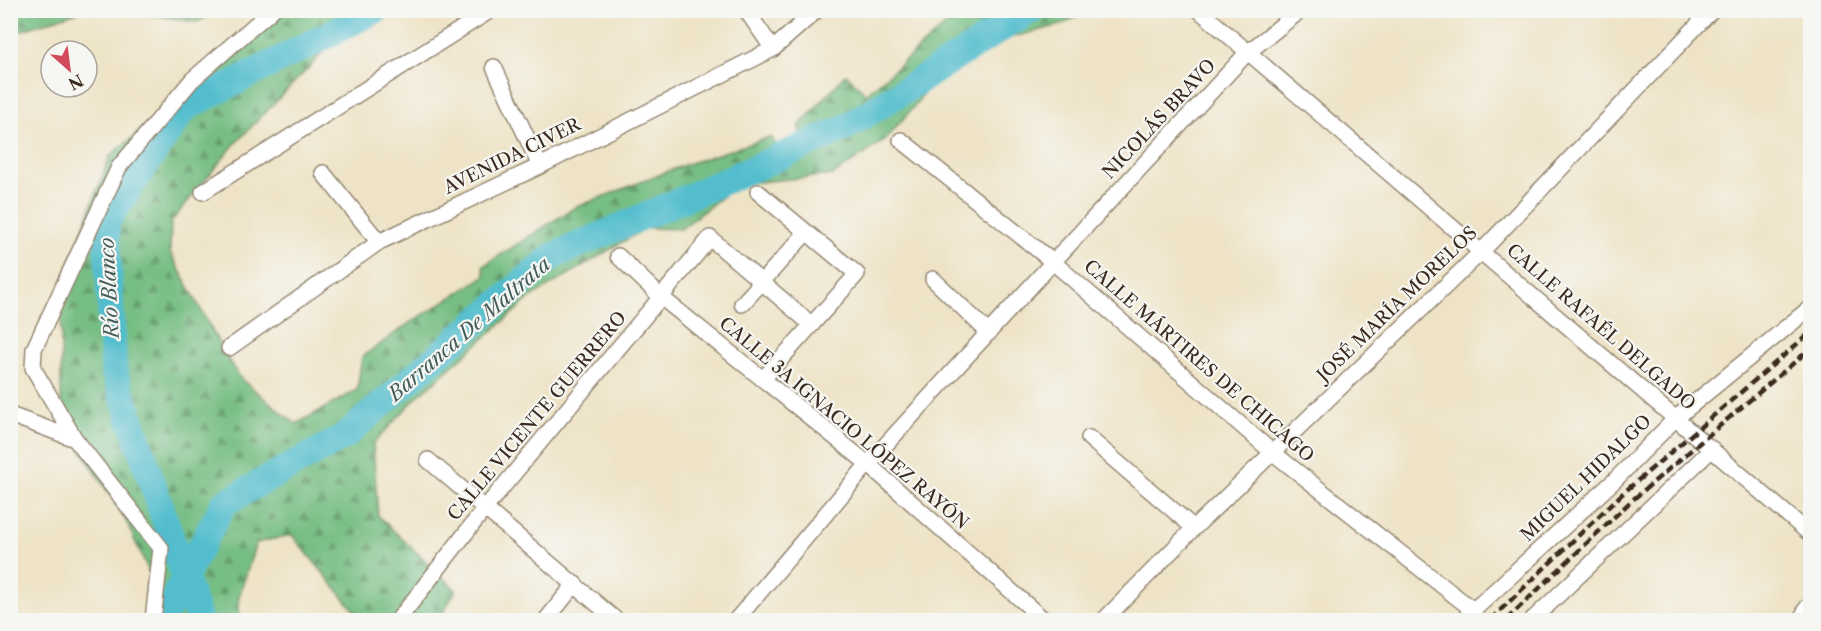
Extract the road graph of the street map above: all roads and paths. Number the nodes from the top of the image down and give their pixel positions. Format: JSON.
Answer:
{"nodes":[{"id":1,"x":272,"y":10,"type":"edge"},
{"id":2,"x":491,"y":10,"type":"edge"},
{"id":3,"x":746,"y":10,"type":"edge"},
{"id":4,"x":817,"y":10,"type":"edge"},
{"id":5,"x":1301,"y":10,"type":"edge"},
{"id":6,"x":1712,"y":10,"type":"edge"},
{"id":7,"x":1200,"y":11,"type":"edge"},
{"id":8,"x":773,"y":49,"type":"junction"},
{"id":9,"x":1247,"y":53,"type":"junction"},
{"id":10,"x":494,"y":67,"type":"dead end"},
{"id":11,"x":901,"y":140,"type":"dead end"},
{"id":12,"x":540,"y":165,"type":"junction"},
{"id":13,"x":323,"y":173,"type":"dead end"},
{"id":14,"x":203,"y":192,"type":"dead end"},
{"id":15,"x":758,"y":192,"type":"dead end"},
{"id":16,"x":805,"y":234,"type":"junction"},
{"id":17,"x":379,"y":242,"type":"junction"},
{"id":18,"x":1482,"y":251,"type":"junction"},
{"id":19,"x":618,"y":256,"type":"dead end"},
{"id":20,"x":1053,"y":262,"type":"junction"},
{"id":21,"x":933,"y":279,"type":"dead end"},
{"id":22,"x":761,"y":283,"type":"junction"},
{"id":23,"x":661,"y":297,"type":"junction"},
{"id":24,"x":742,"y":304,"type":"dead end"},
{"id":25,"x":1810,"y":308,"type":"edge"},
{"id":26,"x":812,"y":325,"type":"junction"},
{"id":27,"x":989,"y":333,"type":"junction"},
{"id":28,"x":229,"y":348,"type":"dead end"},
{"id":29,"x":763,"y":379,"type":"junction"},
{"id":30,"x":10,"y":414,"type":"edge"},
{"id":31,"x":1676,"y":418,"type":"junction"},
{"id":32,"x":1089,"y":438,"type":"dead end"},
{"id":33,"x":75,"y":439,"type":"junction"},
{"id":34,"x":1712,"y":449,"type":"junction"},
{"id":35,"x":1272,"y":452,"type":"junction"},
{"id":36,"x":428,"y":460,"type":"dead end"},
{"id":37,"x":868,"y":464,"type":"junction"},
{"id":38,"x":486,"y":507,"type":"junction"},
{"id":39,"x":1194,"y":528,"type":"junction"},
{"id":40,"x":1810,"y":534,"type":"edge"},
{"id":41,"x":575,"y":584,"type":"junction"},
{"id":42,"x":1810,"y":611,"type":"edge"},
{"id":43,"x":1468,"y":615,"type":"edge"},
{"id":44,"x":153,"y":621,"type":"edge"},
{"id":45,"x":398,"y":621,"type":"edge"},
{"id":46,"x":546,"y":621,"type":"edge"},
{"id":47,"x":616,"y":621,"type":"edge"},
{"id":48,"x":736,"y":621,"type":"edge"},
{"id":49,"x":1044,"y":621,"type":"edge"},
{"id":50,"x":1104,"y":621,"type":"edge"},
{"id":51,"x":1532,"y":621,"type":"edge"},
{"id":52,"x":1806,"y":621,"type":"edge"}],
"edges":[{"from":1,"to":33,"type":"street"},
{"from":2,"to":14,"type":"street"},
{"from":3,"to":8,"type":"street"},
{"from":4,"to":8,"type":"street","name":"AVENIDA CIVER"},
{"from":5,"to":9,"type":"street","name":"NICOLÁS BRAVO"},
{"from":6,"to":18,"type":"street","name":"JOSÉ MARÍA MORELOS"},
{"from":7,"to":9,"type":"street","name":"CALLE RAFAÉL DELGADO"},
{"from":8,"to":12,"type":"street","name":"AVENIDA CIVER"},
{"from":9,"to":18,"type":"street","name":"CALLE RAFAÉL DELGADO"},
{"from":9,"to":20,"type":"street","name":"NICOLÁS BRAVO"},
{"from":10,"to":12,"type":"street"},
{"from":11,"to":20,"type":"street","name":"CALLE MÁRTIRES DE CHICAGO"},
{"from":12,"to":17,"type":"street","name":"AVENIDA CIVER"},
{"from":13,"to":17,"type":"street"},
{"from":15,"to":16,"type":"street"},
{"from":16,"to":22,"type":"street"},
{"from":16,"to":26,"type":"street"},
{"from":17,"to":28,"type":"street","name":"AVENIDA CIVER"},
{"from":18,"to":31,"type":"street","name":"CALLE RAFAÉL DELGADO"},
{"from":18,"to":35,"type":"street","name":"JOSÉ MARÍA MORELOS"},
{"from":19,"to":23,"type":"street","name":"CALLE 3A IGNACIO LÓPEZ RAYÓN"},
{"from":20,"to":27,"type":"street","name":"NICOLÁS BRAVO"},
{"from":20,"to":35,"type":"street","name":"CALLE MÁRTIRES DE CHICAGO"},
{"from":21,"to":27,"type":"street"},
{"from":22,"to":23,"type":"street","name":"CALLE VICENTE GUERRERO"},
{"from":22,"to":24,"type":"street"},
{"from":22,"to":26,"type":"street"},
{"from":23,"to":29,"type":"street","name":"CALLE 3A IGNACIO LÓPEZ RAYÓN"},
{"from":23,"to":38,"type":"street","name":"CALLE VICENTE GUERRERO"},
{"from":25,"to":31,"type":"street","name":"MIGUEL HIDALGO"},
{"from":26,"to":29,"type":"street"},
{"from":27,"to":37,"type":"street","name":"NICOLÁS BRAVO"},
{"from":29,"to":37,"type":"street","name":"CALLE 3A IGNACIO LÓPEZ RAYÓN"},
{"from":30,"to":33,"type":"street"},
{"from":31,"to":34,"type":"street","name":"CALLE RAFAÉL DELGADO"},
{"from":31,"to":43,"type":"street","name":"MIGUEL HIDALGO"},
{"from":32,"to":39,"type":"street"},
{"from":33,"to":44,"type":"street"},
{"from":34,"to":40,"type":"street","name":"CALLE RAFAÉL DELGADO"},
{"from":34,"to":51,"type":"street"},
{"from":35,"to":39,"type":"street","name":"JOSÉ MARÍA MORELOS"},
{"from":35,"to":43,"type":"street","name":"CALLE MÁRTIRES DE CHICAGO"},
{"from":36,"to":38,"type":"street"},
{"from":37,"to":48,"type":"street","name":"NICOLÁS BRAVO"},
{"from":37,"to":49,"type":"street","name":"CALLE 3A IGNACIO LÓPEZ RAYÓN"},
{"from":38,"to":41,"type":"street"},
{"from":38,"to":45,"type":"street","name":"CALLE VICENTE GUERRERO"},
{"from":39,"to":50,"type":"street","name":"JOSÉ MARÍA MORELOS"},
{"from":41,"to":46,"type":"street"},
{"from":41,"to":47,"type":"street"},
{"from":42,"to":52,"type":"main road"}]}
